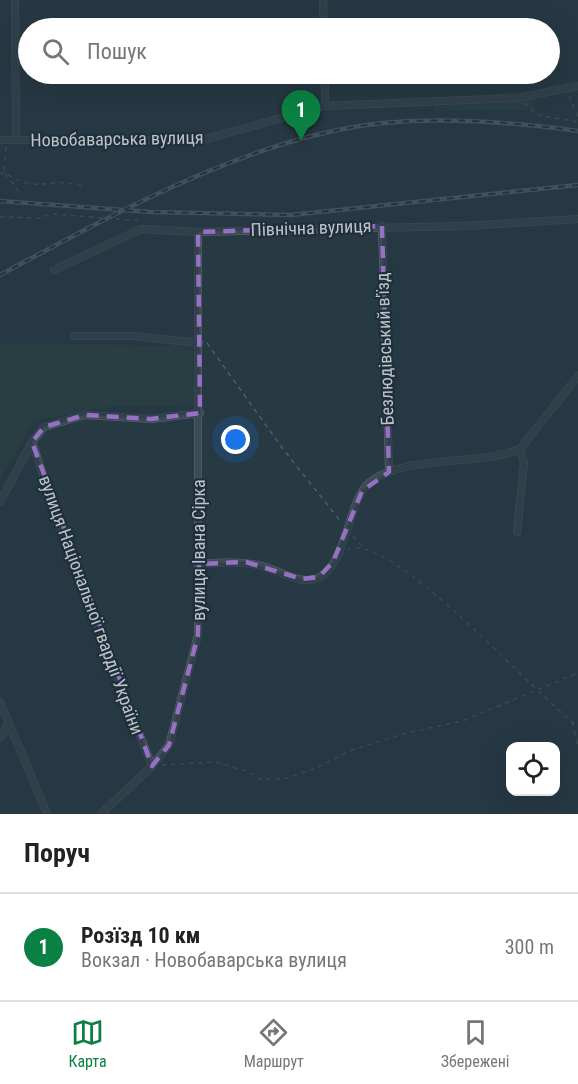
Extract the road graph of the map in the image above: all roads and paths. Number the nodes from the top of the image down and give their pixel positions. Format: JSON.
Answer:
{"nodes":[{"id":1,"x":15,"y":0,"type":"edge"},
{"id":2,"x":323,"y":0,"type":"edge"},
{"id":3,"x":324,"y":18,"type":"edge"},
{"id":4,"x":325,"y":84,"type":"edge"},
{"id":5,"x":578,"y":86,"type":"edge"},
{"id":6,"x":564,"y":90,"type":"junction"},
{"id":7,"x":518,"y":98,"type":"junction"},
{"id":8,"x":325,"y":106,"type":"junction"},
{"id":9,"x":578,"y":117,"type":"edge"},
{"id":10,"x":578,"y":122,"type":"edge"},
{"id":11,"x":4,"y":140,"type":"edge"},
{"id":12,"x":16,"y":140,"type":"junction"},
{"id":13,"x":4,"y":172,"type":"junction"},
{"id":14,"x":0,"y":174,"type":"edge"},
{"id":15,"x":82,"y":186,"type":"dead end"},
{"id":16,"x":20,"y":193,"type":"dead end"},
{"id":17,"x":0,"y":217,"type":"edge"},
{"id":18,"x":578,"y":219,"type":"edge"},
{"id":19,"x":142,"y":221,"type":"dead end"},
{"id":20,"x":382,"y":226,"type":"junction"},
{"id":21,"x":198,"y":232,"type":"junction"},
{"id":22,"x":54,"y":270,"type":"dead end"},
{"id":23,"x":199,"y":333,"type":"junction"},
{"id":24,"x":75,"y":336,"type":"dead end"},
{"id":25,"x":199,"y":343,"type":"junction"},
{"id":26,"x":578,"y":376,"type":"edge"},
{"id":27,"x":200,"y":413,"type":"junction"},
{"id":28,"x":32,"y":442,"type":"junction"},
{"id":29,"x":520,"y":449,"type":"junction"},
{"id":30,"x":389,"y":472,"type":"junction"},
{"id":31,"x":0,"y":501,"type":"edge"},
{"id":32,"x":348,"y":530,"type":"junction"},
{"id":33,"x":517,"y":532,"type":"dead end"},
{"id":34,"x":363,"y":547,"type":"junction"},
{"id":35,"x":341,"y":553,"type":"dead end"},
{"id":36,"x":199,"y":564,"type":"junction"},
{"id":37,"x":578,"y":673,"type":"edge"},
{"id":38,"x":539,"y":691,"type":"junction"},
{"id":39,"x":0,"y":702,"type":"edge"},
{"id":40,"x":572,"y":721,"type":"junction"},
{"id":41,"x":9,"y":723,"type":"junction"},
{"id":42,"x":578,"y":726,"type":"edge"},
{"id":43,"x":0,"y":738,"type":"edge"},
{"id":44,"x":578,"y":747,"type":"edge"},
{"id":45,"x":152,"y":766,"type":"junction"},
{"id":46,"x":47,"y":814,"type":"edge"},
{"id":47,"x":101,"y":814,"type":"edge"}],
"edges":[{"from":1,"to":12,"type":"street"},
{"from":2,"to":3,"type":"street"},
{"from":4,"to":8,"type":"street"},
{"from":5,"to":6,"type":"street","name":"Новобаварська вулиця"},
{"from":6,"to":7,"type":"street","name":"Новобаварська вулиця"},
{"from":6,"to":9,"type":"path"},
{"from":7,"to":8,"type":"street","name":"Новобаварська вулиця"},
{"from":7,"to":10,"type":"path"},
{"from":8,"to":12,"type":"street","name":"Новобаварська вулиця"},
{"from":11,"to":12,"type":"street","name":"Новобаварська вулиця"},
{"from":11,"to":13,"type":"path"},
{"from":13,"to":14,"type":"path"},
{"from":13,"to":15,"type":"path"},
{"from":13,"to":16,"type":"path"},
{"from":17,"to":19,"type":"path","bridge":true},
{"from":18,"to":20,"type":"street","name":"Північна вулиця"},
{"from":20,"to":21,"type":"street","name":"Північна вулиця"},
{"from":20,"to":30,"type":"street","name":"Безлюдівський в'їзд"},
{"from":21,"to":22,"type":"street","name":"Північна вулиця"},
{"from":21,"to":23,"type":"street","name":"вулиця Івана Сірка"},
{"from":23,"to":25,"type":"street","name":"вулиця Івана Сірка"},
{"from":23,"to":32,"type":"path"},
{"from":24,"to":25,"type":"street"},
{"from":25,"to":27,"type":"street","name":"вулиця Івана Сірка"},
{"from":26,"to":29,"type":"street"},
{"from":27,"to":28,"type":"street"},
{"from":27,"to":36,"type":"street","name":"вулиця Івана Сірка"},
{"from":28,"to":31,"type":"street"},
{"from":28,"to":45,"type":"street","name":"вулиця Національної гвардії України"},
{"from":29,"to":30,"type":"street"},
{"from":29,"to":33,"type":"street"},
{"from":30,"to":32,"type":"street"},
{"from":32,"to":34,"type":"path"},
{"from":32,"to":36,"type":"street"},
{"from":34,"to":35,"type":"path"},
{"from":34,"to":38,"type":"path"},
{"from":36,"to":45,"type":"street","name":"вулиця Івана Сірка"},
{"from":37,"to":38,"type":"path"},
{"from":38,"to":40,"type":"path"},
{"from":38,"to":45,"type":"path"},
{"from":39,"to":41,"type":"street"},
{"from":40,"to":42,"type":"path"},
{"from":40,"to":44,"type":"path"},
{"from":41,"to":43,"type":"street"},
{"from":41,"to":46,"type":"street"},
{"from":45,"to":47,"type":"street","name":"вулиця Івана Сірка"}]}
